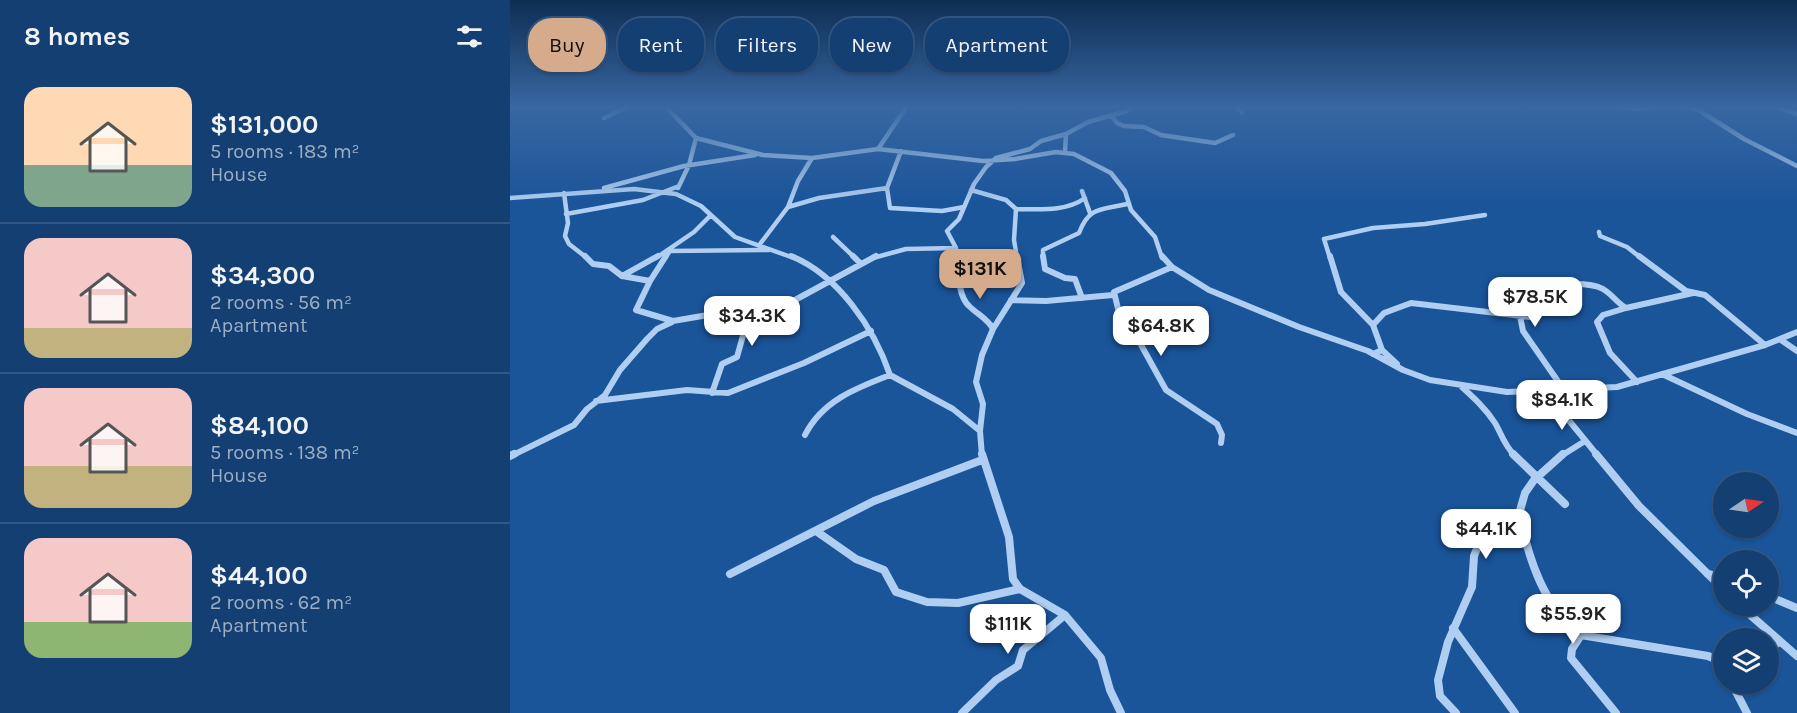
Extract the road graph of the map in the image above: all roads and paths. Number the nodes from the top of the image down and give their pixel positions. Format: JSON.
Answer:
{"nodes":[{"id":1,"x":696,"y":139,"type":"edge"},
{"id":2,"x":701,"y":139,"type":"edge"},
{"id":3,"x":885,"y":139,"type":"edge"},
{"id":4,"x":1051,"y":139,"type":"edge"},
{"id":5,"x":1066,"y":139,"type":"edge"},
{"id":6,"x":1190,"y":139,"type":"edge"},
{"id":7,"x":1223,"y":139,"type":"edge"},
{"id":8,"x":1745,"y":139,"type":"edge"},
{"id":9,"x":878,"y":149,"type":"junction"},
{"id":10,"x":901,"y":151,"type":"junction"},
{"id":11,"x":1065,"y":152,"type":"junction"},
{"id":12,"x":758,"y":154,"type":"junction"},
{"id":13,"x":812,"y":158,"type":"junction"},
{"id":14,"x":993,"y":160,"type":"junction"},
{"id":15,"x":689,"y":165,"type":"junction"},
{"id":16,"x":1797,"y":166,"type":"edge"},
{"id":17,"x":679,"y":186,"type":"junction"},
{"id":18,"x":886,"y":188,"type":"junction"},
{"id":19,"x":971,"y":190,"type":"junction"},
{"id":20,"x":1082,"y":191,"type":"dead end"},
{"id":21,"x":564,"y":192,"type":"junction"},
{"id":22,"x":592,"y":192,"type":"junction"},
{"id":23,"x":668,"y":192,"type":"junction"},
{"id":24,"x":681,"y":196,"type":"junction"},
{"id":25,"x":510,"y":198,"type":"edge"},
{"id":26,"x":1085,"y":198,"type":"junction"},
{"id":27,"x":1127,"y":204,"type":"junction"},
{"id":28,"x":788,"y":207,"type":"junction"},
{"id":29,"x":964,"y":207,"type":"junction"},
{"id":30,"x":1016,"y":209,"type":"junction"},
{"id":31,"x":1090,"y":213,"type":"junction"},
{"id":32,"x":566,"y":214,"type":"junction"},
{"id":33,"x":1485,"y":215,"type":"dead end"},
{"id":34,"x":710,"y":216,"type":"junction"},
{"id":35,"x":1599,"y":232,"type":"dead end"},
{"id":36,"x":833,"y":237,"type":"dead end"},
{"id":37,"x":760,"y":244,"type":"junction"},
{"id":38,"x":956,"y":248,"type":"junction"},
{"id":39,"x":773,"y":250,"type":"junction"},
{"id":40,"x":668,"y":251,"type":"junction"},
{"id":41,"x":861,"y":264,"type":"junction"},
{"id":42,"x":1172,"y":267,"type":"junction"},
{"id":43,"x":622,"y":276,"type":"junction"},
{"id":44,"x":650,"y":281,"type":"junction"},
{"id":45,"x":831,"y":284,"type":"junction"},
{"id":46,"x":1693,"y":293,"type":"junction"},
{"id":47,"x":1113,"y":295,"type":"junction"},
{"id":48,"x":1082,"y":298,"type":"junction"},
{"id":49,"x":1011,"y":300,"type":"junction"},
{"id":50,"x":1626,"y":308,"type":"junction"},
{"id":51,"x":731,"y":312,"type":"junction"},
{"id":52,"x":1520,"y":316,"type":"junction"},
{"id":53,"x":988,"y":320,"type":"junction"},
{"id":54,"x":673,"y":321,"type":"junction"},
{"id":55,"x":998,"y":321,"type":"junction"},
{"id":56,"x":1373,"y":325,"type":"junction"},
{"id":57,"x":993,"y":329,"type":"junction"},
{"id":58,"x":871,"y":332,"type":"junction"},
{"id":59,"x":1797,"y":332,"type":"edge"},
{"id":60,"x":1781,"y":340,"type":"junction"},
{"id":61,"x":1765,"y":345,"type":"junction"},
{"id":62,"x":1382,"y":350,"type":"junction"},
{"id":63,"x":1797,"y":351,"type":"edge"},
{"id":64,"x":1373,"y":354,"type":"junction"},
{"id":65,"x":1403,"y":370,"type":"junction"},
{"id":66,"x":1661,"y":374,"type":"junction"},
{"id":67,"x":890,"y":375,"type":"junction"},
{"id":68,"x":1637,"y":382,"type":"junction"},
{"id":69,"x":1461,"y":386,"type":"junction"},
{"id":70,"x":1544,"y":390,"type":"junction"},
{"id":71,"x":1564,"y":390,"type":"junction"},
{"id":72,"x":712,"y":393,"type":"junction"},
{"id":73,"x":596,"y":401,"type":"junction"},
{"id":74,"x":980,"y":431,"type":"junction"},
{"id":75,"x":1797,"y":433,"type":"edge"},
{"id":76,"x":805,"y":435,"type":"dead end"},
{"id":77,"x":1585,"y":441,"type":"junction"},
{"id":78,"x":1221,"y":443,"type":"dead end"},
{"id":79,"x":510,"y":456,"type":"edge"},
{"id":80,"x":982,"y":460,"type":"junction"},
{"id":81,"x":1538,"y":477,"type":"junction"},
{"id":82,"x":1565,"y":504,"type":"dead end"},
{"id":83,"x":1519,"y":514,"type":"junction"},
{"id":84,"x":816,"y":531,"type":"junction"},
{"id":85,"x":1705,"y":573,"type":"junction"},
{"id":86,"x":730,"y":574,"type":"dead end"},
{"id":87,"x":1713,"y":575,"type":"edge"},
{"id":88,"x":1713,"y":580,"type":"edge"},
{"id":89,"x":1020,"y":589,"type":"junction"},
{"id":90,"x":1779,"y":601,"type":"edge"},
{"id":91,"x":1797,"y":608,"type":"edge"},
{"id":92,"x":1065,"y":615,"type":"junction"},
{"id":93,"x":1751,"y":616,"type":"edge"},
{"id":94,"x":1453,"y":628,"type":"junction"},
{"id":95,"x":1764,"y":628,"type":"edge"},
{"id":96,"x":1581,"y":635,"type":"junction"},
{"id":97,"x":1779,"y":642,"type":"edge"},
{"id":98,"x":1797,"y":656,"type":"edge"},
{"id":99,"x":1713,"y":658,"type":"edge"},
{"id":100,"x":1737,"y":694,"type":"edge"},
{"id":101,"x":962,"y":713,"type":"edge"},
{"id":102,"x":1120,"y":713,"type":"edge"},
{"id":103,"x":1456,"y":713,"type":"edge"},
{"id":104,"x":1515,"y":713,"type":"edge"},
{"id":105,"x":1616,"y":713,"type":"edge"},
{"id":106,"x":1747,"y":713,"type":"edge"}],
"edges":[{"from":1,"to":15,"type":"street"},
{"from":2,"to":12,"type":"street"},
{"from":3,"to":9,"type":"street"},
{"from":4,"to":14,"type":"street"},
{"from":5,"to":11,"type":"street"},
{"from":6,"to":7,"type":"street"},
{"from":8,"to":16,"type":"street"},
{"from":9,"to":10,"type":"street"},
{"from":9,"to":13,"type":"street"},
{"from":10,"to":14,"type":"street"},
{"from":10,"to":18,"type":"street"},
{"from":11,"to":14,"type":"street"},
{"from":11,"to":27,"type":"street"},
{"from":12,"to":13,"type":"street"},
{"from":12,"to":15,"type":"street"},
{"from":13,"to":28,"type":"street"},
{"from":14,"to":19,"type":"street"},
{"from":15,"to":17,"type":"street"},
{"from":15,"to":22,"type":"street"},
{"from":17,"to":23,"type":"street"},
{"from":17,"to":24,"type":"street"},
{"from":18,"to":28,"type":"street"},
{"from":18,"to":29,"type":"street"},
{"from":19,"to":29,"type":"street"},
{"from":19,"to":30,"type":"street"},
{"from":20,"to":26,"type":"street"},
{"from":21,"to":22,"type":"street"},
{"from":21,"to":25,"type":"street"},
{"from":21,"to":32,"type":"street"},
{"from":22,"to":23,"type":"street"},
{"from":23,"to":24,"type":"street"},
{"from":23,"to":32,"type":"street"},
{"from":24,"to":34,"type":"street"},
{"from":26,"to":30,"type":"street"},
{"from":26,"to":31,"type":"street"},
{"from":27,"to":31,"type":"street"},
{"from":27,"to":42,"type":"street"},
{"from":28,"to":37,"type":"street"},
{"from":29,"to":38,"type":"street"},
{"from":30,"to":49,"type":"street"},
{"from":31,"to":48,"type":"street"},
{"from":32,"to":43,"type":"street"},
{"from":33,"to":56,"type":"street"},
{"from":34,"to":37,"type":"street"},
{"from":34,"to":40,"type":"street"},
{"from":35,"to":46,"type":"street"},
{"from":36,"to":41,"type":"street"},
{"from":37,"to":39,"type":"street"},
{"from":38,"to":41,"type":"street"},
{"from":38,"to":53,"type":"street"},
{"from":39,"to":40,"type":"street"},
{"from":39,"to":45,"type":"street"},
{"from":40,"to":43,"type":"street"},
{"from":40,"to":44,"type":"street"},
{"from":41,"to":45,"type":"street"},
{"from":42,"to":47,"type":"street"},
{"from":42,"to":64,"type":"street"},
{"from":43,"to":44,"type":"street"},
{"from":44,"to":54,"type":"street"},
{"from":45,"to":51,"type":"street"},
{"from":45,"to":58,"type":"street"},
{"from":46,"to":50,"type":"street"},
{"from":46,"to":61,"type":"street"},
{"from":47,"to":48,"type":"street"},
{"from":47,"to":78,"type":"street"},
{"from":48,"to":49,"type":"street"},
{"from":49,"to":55,"type":"street"},
{"from":50,"to":52,"type":"street"},
{"from":50,"to":68,"type":"street"},
{"from":51,"to":54,"type":"street"},
{"from":51,"to":72,"type":"street"},
{"from":52,"to":56,"type":"street"},
{"from":52,"to":71,"type":"street"},
{"from":53,"to":55,"type":"street"},
{"from":53,"to":57,"type":"street"},
{"from":54,"to":73,"type":"street"},
{"from":55,"to":57,"type":"street"},
{"from":56,"to":62,"type":"street"},
{"from":57,"to":74,"type":"street"},
{"from":58,"to":67,"type":"street"},
{"from":58,"to":72,"type":"street"},
{"from":59,"to":60,"type":"street"},
{"from":60,"to":61,"type":"street"},
{"from":60,"to":63,"type":"street"},
{"from":61,"to":66,"type":"street"},
{"from":62,"to":64,"type":"street"},
{"from":62,"to":65,"type":"street"},
{"from":64,"to":65,"type":"street"},
{"from":65,"to":69,"type":"street"},
{"from":66,"to":68,"type":"street"},
{"from":66,"to":75,"type":"street"},
{"from":67,"to":74,"type":"street"},
{"from":67,"to":76,"type":"street"},
{"from":68,"to":71,"type":"street"},
{"from":69,"to":70,"type":"street"},
{"from":69,"to":81,"type":"street"},
{"from":70,"to":71,"type":"street"},
{"from":70,"to":77,"type":"street"},
{"from":72,"to":73,"type":"street"},
{"from":73,"to":79,"type":"street"},
{"from":74,"to":80,"type":"street"},
{"from":77,"to":81,"type":"street"},
{"from":77,"to":85,"type":"street"},
{"from":80,"to":84,"type":"street"},
{"from":80,"to":89,"type":"street"},
{"from":81,"to":82,"type":"street"},
{"from":81,"to":83,"type":"street"},
{"from":83,"to":94,"type":"street"},
{"from":83,"to":96,"type":"street"},
{"from":84,"to":86,"type":"street"},
{"from":84,"to":89,"type":"street"},
{"from":85,"to":87,"type":"street"},
{"from":85,"to":88,"type":"street"},
{"from":89,"to":92,"type":"street"},
{"from":90,"to":91,"type":"street"},
{"from":92,"to":101,"type":"street"},
{"from":92,"to":102,"type":"street"},
{"from":93,"to":95,"type":"street"},
{"from":94,"to":103,"type":"street"},
{"from":94,"to":104,"type":"street"},
{"from":96,"to":99,"type":"street"},
{"from":96,"to":105,"type":"street"},
{"from":97,"to":98,"type":"street"},
{"from":100,"to":106,"type":"street"}]}
